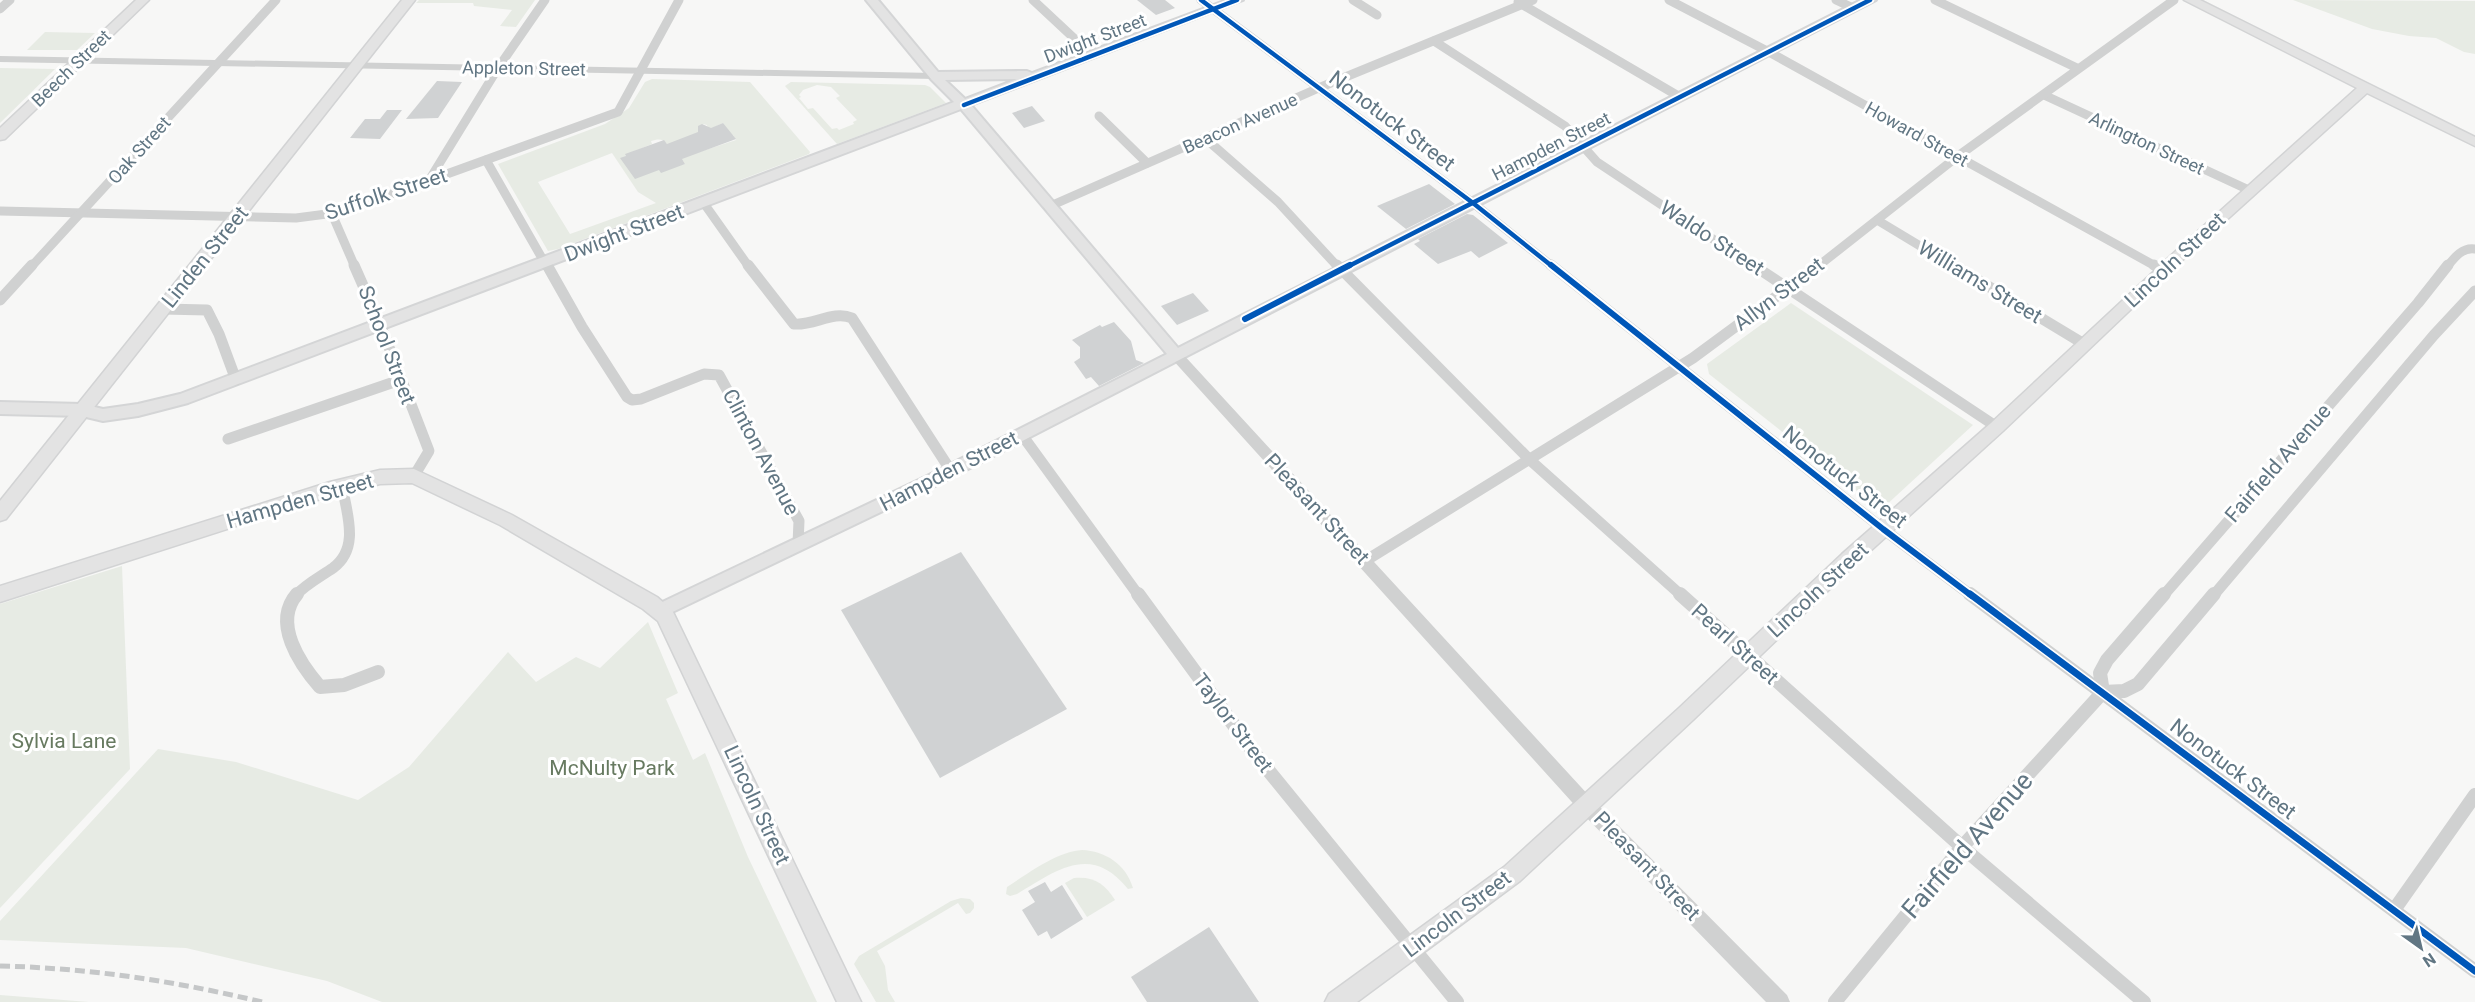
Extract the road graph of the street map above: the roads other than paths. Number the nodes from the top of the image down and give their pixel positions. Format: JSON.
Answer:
{"nodes":[{"id":1,"x":10,"y":0,"type":"edge"},
{"id":2,"x":143,"y":0,"type":"edge"},
{"id":3,"x":276,"y":0,"type":"edge"},
{"id":4,"x":409,"y":0,"type":"edge"},
{"id":5,"x":545,"y":0,"type":"edge"},
{"id":6,"x":679,"y":0,"type":"edge"},
{"id":7,"x":872,"y":0,"type":"edge"},
{"id":8,"x":1033,"y":0,"type":"edge"},
{"id":9,"x":1201,"y":0,"type":"edge"},
{"id":10,"x":1237,"y":0,"type":"edge"},
{"id":11,"x":1353,"y":0,"type":"edge"},
{"id":12,"x":1533,"y":0,"type":"edge"},
{"id":13,"x":1669,"y":0,"type":"edge"},
{"id":14,"x":1836,"y":0,"type":"edge"},
{"id":15,"x":1870,"y":0,"type":"edge"},
{"id":16,"x":1935,"y":0,"type":"edge"},
{"id":17,"x":2174,"y":0,"type":"edge"},
{"id":18,"x":2190,"y":0,"type":"edge"},
{"id":19,"x":1518,"y":2,"type":"edge"},
{"id":20,"x":1853,"y":8,"type":"junction"},
{"id":21,"x":0,"y":9,"type":"edge"},
{"id":22,"x":1213,"y":9,"type":"junction"},
{"id":23,"x":1377,"y":15,"type":"dead end"},
{"id":24,"x":1434,"y":41,"type":"junction"},
{"id":25,"x":1769,"y":52,"type":"junction"},
{"id":26,"x":1092,"y":56,"type":"junction"},
{"id":27,"x":0,"y":59,"type":"edge"},
{"id":28,"x":78,"y":61,"type":"junction"},
{"id":29,"x":218,"y":63,"type":"junction"},
{"id":30,"x":356,"y":65,"type":"junction"},
{"id":31,"x":498,"y":68,"type":"junction"},
{"id":32,"x":2077,"y":68,"type":"junction"},
{"id":33,"x":638,"y":70,"type":"junction"},
{"id":34,"x":1047,"y":72,"type":"junction"},
{"id":35,"x":934,"y":76,"type":"junction"},
{"id":36,"x":1321,"y":87,"type":"junction"},
{"id":37,"x":2365,"y":88,"type":"junction"},
{"id":38,"x":2044,"y":95,"type":"junction"},
{"id":39,"x":1680,"y":97,"type":"junction"},
{"id":40,"x":964,"y":105,"type":"junction"},
{"id":41,"x":1099,"y":116,"type":"dead end"},
{"id":42,"x":0,"y":136,"type":"edge"},
{"id":43,"x":1206,"y":139,"type":"junction"},
{"id":44,"x":2475,"y":142,"type":"edge"},
{"id":45,"x":1584,"y":146,"type":"junction"},
{"id":46,"x":1958,"y":156,"type":"junction"},
{"id":47,"x":486,"y":160,"type":"junction"},
{"id":48,"x":1147,"y":163,"type":"junction"},
{"id":49,"x":428,"y":182,"type":"junction"},
{"id":50,"x":2251,"y":191,"type":"junction"},
{"id":51,"x":703,"y":202,"type":"junction"},
{"id":52,"x":1473,"y":203,"type":"junction"},
{"id":53,"x":1048,"y":207,"type":"junction"},
{"id":54,"x":0,"y":211,"type":"edge"},
{"id":55,"x":81,"y":213,"type":"junction"},
{"id":56,"x":332,"y":214,"type":"junction"},
{"id":57,"x":238,"y":217,"type":"junction"},
{"id":58,"x":1877,"y":220,"type":"junction"},
{"id":59,"x":2475,"y":249,"type":"edge"},
{"id":60,"x":546,"y":262,"type":"junction"},
{"id":61,"x":1341,"y":270,"type":"junction"},
{"id":62,"x":2163,"y":270,"type":"junction"},
{"id":63,"x":1788,"y":288,"type":"junction"},
{"id":64,"x":2475,"y":291,"type":"edge"},
{"id":65,"x":0,"y":300,"type":"edge"},
{"id":66,"x":163,"y":309,"type":"junction"},
{"id":67,"x":380,"y":324,"type":"junction"},
{"id":68,"x":2084,"y":344,"type":"junction"},
{"id":69,"x":1176,"y":355,"type":"junction"},
{"id":70,"x":1680,"y":366,"type":"junction"},
{"id":71,"x":236,"y":380,"type":"junction"},
{"id":72,"x":400,"y":380,"type":"junction"},
{"id":73,"x":0,"y":408,"type":"edge"},
{"id":74,"x":82,"y":410,"type":"junction"},
{"id":75,"x":1997,"y":427,"type":"junction"},
{"id":76,"x":1022,"y":435,"type":"junction"},
{"id":77,"x":228,"y":439,"type":"dead end"},
{"id":78,"x":1530,"y":460,"type":"junction"},
{"id":79,"x":951,"y":471,"type":"junction"},
{"id":80,"x":414,"y":476,"type":"junction"},
{"id":81,"x":342,"y":486,"type":"junction"},
{"id":82,"x":0,"y":514,"type":"edge"},
{"id":83,"x":1883,"y":529,"type":"junction"},
{"id":84,"x":798,"y":544,"type":"junction"},
{"id":85,"x":1365,"y":561,"type":"junction"},
{"id":86,"x":0,"y":594,"type":"edge"},
{"id":87,"x":660,"y":611,"type":"junction"},
{"id":88,"x":1747,"y":656,"type":"junction"},
{"id":89,"x":378,"y":672,"type":"dead end"},
{"id":90,"x":2103,"y":692,"type":"junction"},
{"id":91,"x":2475,"y":795,"type":"edge"},
{"id":92,"x":1586,"y":805,"type":"junction"},
{"id":93,"x":1962,"y":847,"type":"junction"},
{"id":94,"x":2394,"y":910,"type":"junction"},
{"id":95,"x":1414,"y":947,"type":"junction"},
{"id":96,"x":2475,"y":971,"type":"edge"},
{"id":97,"x":849,"y":1002,"type":"edge"},
{"id":98,"x":1337,"y":1002,"type":"edge"},
{"id":99,"x":1457,"y":1002,"type":"edge"},
{"id":100,"x":1780,"y":1002,"type":"edge"},
{"id":101,"x":1834,"y":1002,"type":"edge"},
{"id":102,"x":2144,"y":1002,"type":"edge"}],
"edges":[{"from":1,"to":21,"type":"street"},
{"from":2,"to":28,"type":"main road","name":"Beech Street"},
{"from":3,"to":29,"type":"street","name":"Oak Street"},
{"from":4,"to":30,"type":"main road","name":"Linden Street"},
{"from":5,"to":31,"type":"street"},
{"from":6,"to":33,"type":"street"},
{"from":7,"to":35,"type":"main road","name":"Pleasant Street"},
{"from":8,"to":26,"type":"street"},
{"from":9,"to":22,"type":"street","name":"Nonotuck Street"},
{"from":10,"to":22,"type":"main road","name":"Dwight Street"},
{"from":11,"to":23,"type":"street"},
{"from":12,"to":19,"type":"street","name":"Beacon Avenue"},
{"from":13,"to":25,"type":"street","name":"Howard Street"},
{"from":14,"to":20,"type":"street"},
{"from":15,"to":20,"type":"main road","name":"Hampden Street"},
{"from":16,"to":32,"type":"street"},
{"from":17,"to":32,"type":"street","name":"Allyn Street"},
{"from":18,"to":37,"type":"main road"},
{"from":19,"to":24,"type":"street","name":"Beacon Avenue"},
{"from":19,"to":39,"type":"street"},
{"from":20,"to":25,"type":"main road","name":"Hampden Street"},
{"from":22,"to":26,"type":"main road","name":"Dwight Street"},
{"from":22,"to":36,"type":"street","name":"Nonotuck Street"},
{"from":24,"to":36,"type":"street","name":"Beacon Avenue"},
{"from":24,"to":45,"type":"street","name":"Waldo Street"},
{"from":25,"to":39,"type":"main road","name":"Hampden Street"},
{"from":25,"to":46,"type":"street","name":"Howard Street"},
{"from":26,"to":34,"type":"main road","name":"Dwight Street"},
{"from":27,"to":28,"type":"street","name":"Appleton Street"},
{"from":28,"to":29,"type":"street","name":"Appleton Street"},
{"from":28,"to":42,"type":"main road","name":"Beech Street"},
{"from":29,"to":30,"type":"street","name":"Appleton Street"},
{"from":29,"to":55,"type":"street","name":"Oak Street"},
{"from":30,"to":31,"type":"street","name":"Appleton Street"},
{"from":30,"to":57,"type":"main road","name":"Linden Street"},
{"from":31,"to":33,"type":"street","name":"Appleton Street"},
{"from":31,"to":49,"type":"street"},
{"from":32,"to":38,"type":"street","name":"Allyn Street"},
{"from":33,"to":35,"type":"street","name":"Appleton Street"},
{"from":33,"to":47,"type":"street","name":"Suffolk Street"},
{"from":34,"to":35,"type":"main road","name":"Appleton Street"},
{"from":34,"to":40,"type":"main road","name":"Dwight Street"},
{"from":35,"to":40,"type":"main road","name":"Pleasant Street"},
{"from":36,"to":43,"type":"street","name":"Beacon Avenue"},
{"from":36,"to":52,"type":"street","name":"Nonotuck Street"},
{"from":37,"to":44,"type":"main road"},
{"from":37,"to":50,"type":"main road","name":"Lincoln Street"},
{"from":38,"to":46,"type":"street","name":"Allyn Street"},
{"from":38,"to":50,"type":"street","name":"Arlington Street"},
{"from":39,"to":45,"type":"main road","name":"Hampden Street"},
{"from":40,"to":51,"type":"main road","name":"Dwight Street"},
{"from":40,"to":53,"type":"main road","name":"Pleasant Street"},
{"from":41,"to":48,"type":"street"},
{"from":43,"to":48,"type":"street","name":"Beacon Avenue"},
{"from":43,"to":61,"type":"street","name":"Pearl Street"},
{"from":45,"to":52,"type":"main road","name":"Hampden Street"},
{"from":45,"to":63,"type":"street","name":"Waldo Street"},
{"from":46,"to":58,"type":"street","name":"Allyn Street"},
{"from":46,"to":62,"type":"street","name":"Howard Street"},
{"from":47,"to":49,"type":"street","name":"Suffolk Street"},
{"from":47,"to":60,"type":"street","name":"Clinton Avenue"},
{"from":48,"to":53,"type":"street","name":"Beacon Avenue"},
{"from":49,"to":56,"type":"street","name":"Suffolk Street"},
{"from":50,"to":62,"type":"main road","name":"Lincoln Street"},
{"from":51,"to":60,"type":"main road","name":"Dwight Street"},
{"from":51,"to":79,"type":"street"},
{"from":52,"to":61,"type":"main road","name":"Hampden Street"},
{"from":52,"to":70,"type":"street","name":"Nonotuck Street"},
{"from":53,"to":69,"type":"main road","name":"Pleasant Street"},
{"from":54,"to":55,"type":"street","name":"Suffolk Street"},
{"from":55,"to":57,"type":"street","name":"Suffolk Street"},
{"from":55,"to":65,"type":"street","name":"Oak Street"},
{"from":56,"to":57,"type":"street","name":"Suffolk Street"},
{"from":56,"to":67,"type":"street","name":"School Street"},
{"from":57,"to":66,"type":"main road","name":"Linden Street"},
{"from":58,"to":63,"type":"street","name":"Allyn Street"},
{"from":58,"to":68,"type":"street","name":"Williams Street"},
{"from":59,"to":90,"type":"street","name":"Fairfield Avenue"},
{"from":60,"to":67,"type":"main road","name":"Dwight Street"},
{"from":60,"to":84,"type":"street","name":"Clinton Avenue"},
{"from":61,"to":69,"type":"main road","name":"Hampden Street"},
{"from":61,"to":78,"type":"street","name":"Pearl Street"},
{"from":62,"to":68,"type":"main road","name":"Lincoln Street"},
{"from":63,"to":70,"type":"street","name":"Allyn Street"},
{"from":63,"to":75,"type":"street","name":"Waldo Street"},
{"from":64,"to":90,"type":"street","name":"Fairfield Avenue"},
{"from":66,"to":71,"type":"street"},
{"from":66,"to":74,"type":"main road","name":"Linden Street"},
{"from":67,"to":71,"type":"main road","name":"Dwight Street"},
{"from":67,"to":72,"type":"street","name":"School Street"},
{"from":68,"to":75,"type":"main road","name":"Lincoln Street"},
{"from":69,"to":76,"type":"main road","name":"Hampden Street"},
{"from":69,"to":85,"type":"street","name":"Pleasant Street"},
{"from":70,"to":78,"type":"street","name":"Allyn Street"},
{"from":70,"to":83,"type":"street","name":"Nonotuck Street"},
{"from":71,"to":74,"type":"main road","name":"Dwight Street"},
{"from":72,"to":77,"type":"street"},
{"from":72,"to":80,"type":"street","name":"School Street"},
{"from":73,"to":74,"type":"main road","name":"Dwight Street"},
{"from":74,"to":82,"type":"main road","name":"Linden Street"},
{"from":75,"to":83,"type":"main road","name":"Lincoln Street"},
{"from":76,"to":79,"type":"main road","name":"Hampden Street"},
{"from":76,"to":95,"type":"street","name":"Taylor Street"},
{"from":78,"to":85,"type":"street","name":"Allyn Street"},
{"from":78,"to":88,"type":"street","name":"Pearl Street"},
{"from":79,"to":84,"type":"main road","name":"Hampden Street"},
{"from":80,"to":81,"type":"main road","name":"Hampden Street"},
{"from":80,"to":87,"type":"main road","name":"Hampden Street"},
{"from":81,"to":86,"type":"main road","name":"Hampden Street"},
{"from":81,"to":89,"type":"street"},
{"from":83,"to":88,"type":"main road","name":"Lincoln Street"},
{"from":83,"to":90,"type":"street","name":"Nonotuck Street"},
{"from":84,"to":87,"type":"main road","name":"Hampden Street"},
{"from":85,"to":92,"type":"street","name":"Pleasant Street"},
{"from":87,"to":97,"type":"main road","name":"Lincoln Street"},
{"from":88,"to":92,"type":"main road","name":"Lincoln Street"},
{"from":88,"to":93,"type":"street","name":"Pearl Street"},
{"from":90,"to":93,"type":"street","name":"Fairfield Avenue"},
{"from":90,"to":94,"type":"street","name":"Nonotuck Street"},
{"from":91,"to":94,"type":"street"},
{"from":92,"to":95,"type":"main road","name":"Lincoln Street"},
{"from":92,"to":100,"type":"street","name":"Pleasant Street"},
{"from":93,"to":101,"type":"street","name":"Fairfield Avenue"},
{"from":93,"to":102,"type":"street","name":"Pearl Street"},
{"from":94,"to":96,"type":"street","name":"Nonotuck Street"},
{"from":95,"to":98,"type":"main road","name":"Lincoln Street"},
{"from":95,"to":99,"type":"street","name":"Taylor Street"}]}
